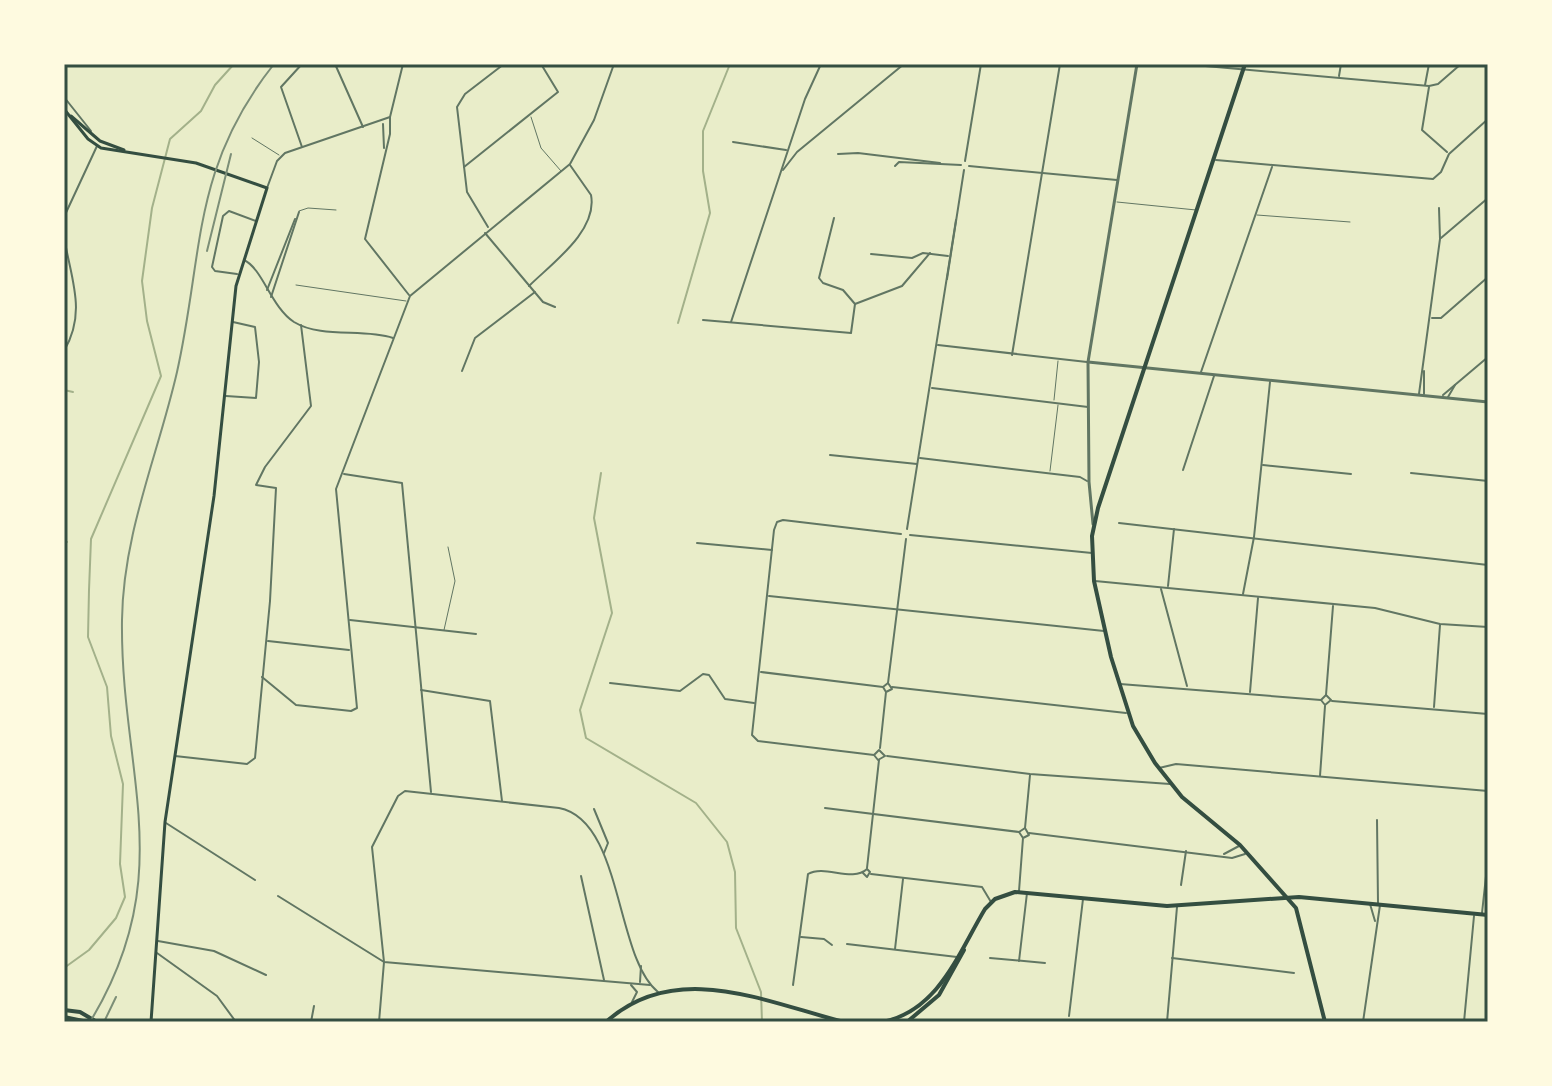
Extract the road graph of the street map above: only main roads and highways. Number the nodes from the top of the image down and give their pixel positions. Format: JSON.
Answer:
{"nodes":[{"id":1,"x":1245,"y":66,"type":"edge"},
{"id":2,"x":66,"y":111,"type":"edge"},
{"id":3,"x":126,"y":151,"type":"junction"},
{"id":4,"x":1287,"y":897,"type":"junction"},
{"id":5,"x":1485,"y":915,"type":"edge"},
{"id":6,"x":966,"y":944,"type":"junction"},
{"id":7,"x":64,"y":1010,"type":"edge"},
{"id":8,"x":82,"y":1016,"type":"junction"},
{"id":9,"x":64,"y":1017,"type":"edge"},
{"id":10,"x":911,"y":1021,"type":"edge"},
{"id":11,"x":88,"y":1022,"type":"edge"},
{"id":12,"x":97,"y":1022,"type":"edge"},
{"id":13,"x":151,"y":1022,"type":"edge"},
{"id":14,"x":606,"y":1022,"type":"edge"},
{"id":15,"x":847,"y":1022,"type":"edge"},
{"id":16,"x":857,"y":1022,"type":"edge"},
{"id":17,"x":883,"y":1022,"type":"edge"},
{"id":18,"x":1325,"y":1022,"type":"edge"}],
"edges":[{"from":1,"to":4,"type":"main road"},
{"from":2,"to":3,"type":"main road"},
{"from":2,"to":3,"type":"main road"},
{"from":3,"to":13,"type":"main road"},
{"from":4,"to":5,"type":"main road"},
{"from":4,"to":6,"type":"main road"},
{"from":4,"to":18,"type":"main road"},
{"from":6,"to":10,"type":"main road"},
{"from":6,"to":17,"type":"main road"},
{"from":7,"to":8,"type":"main road"},
{"from":8,"to":9,"type":"main road"},
{"from":8,"to":11,"type":"main road"},
{"from":8,"to":12,"type":"main road"},
{"from":14,"to":15,"type":"main road"},
{"from":15,"to":16,"type":"main road"}]}
